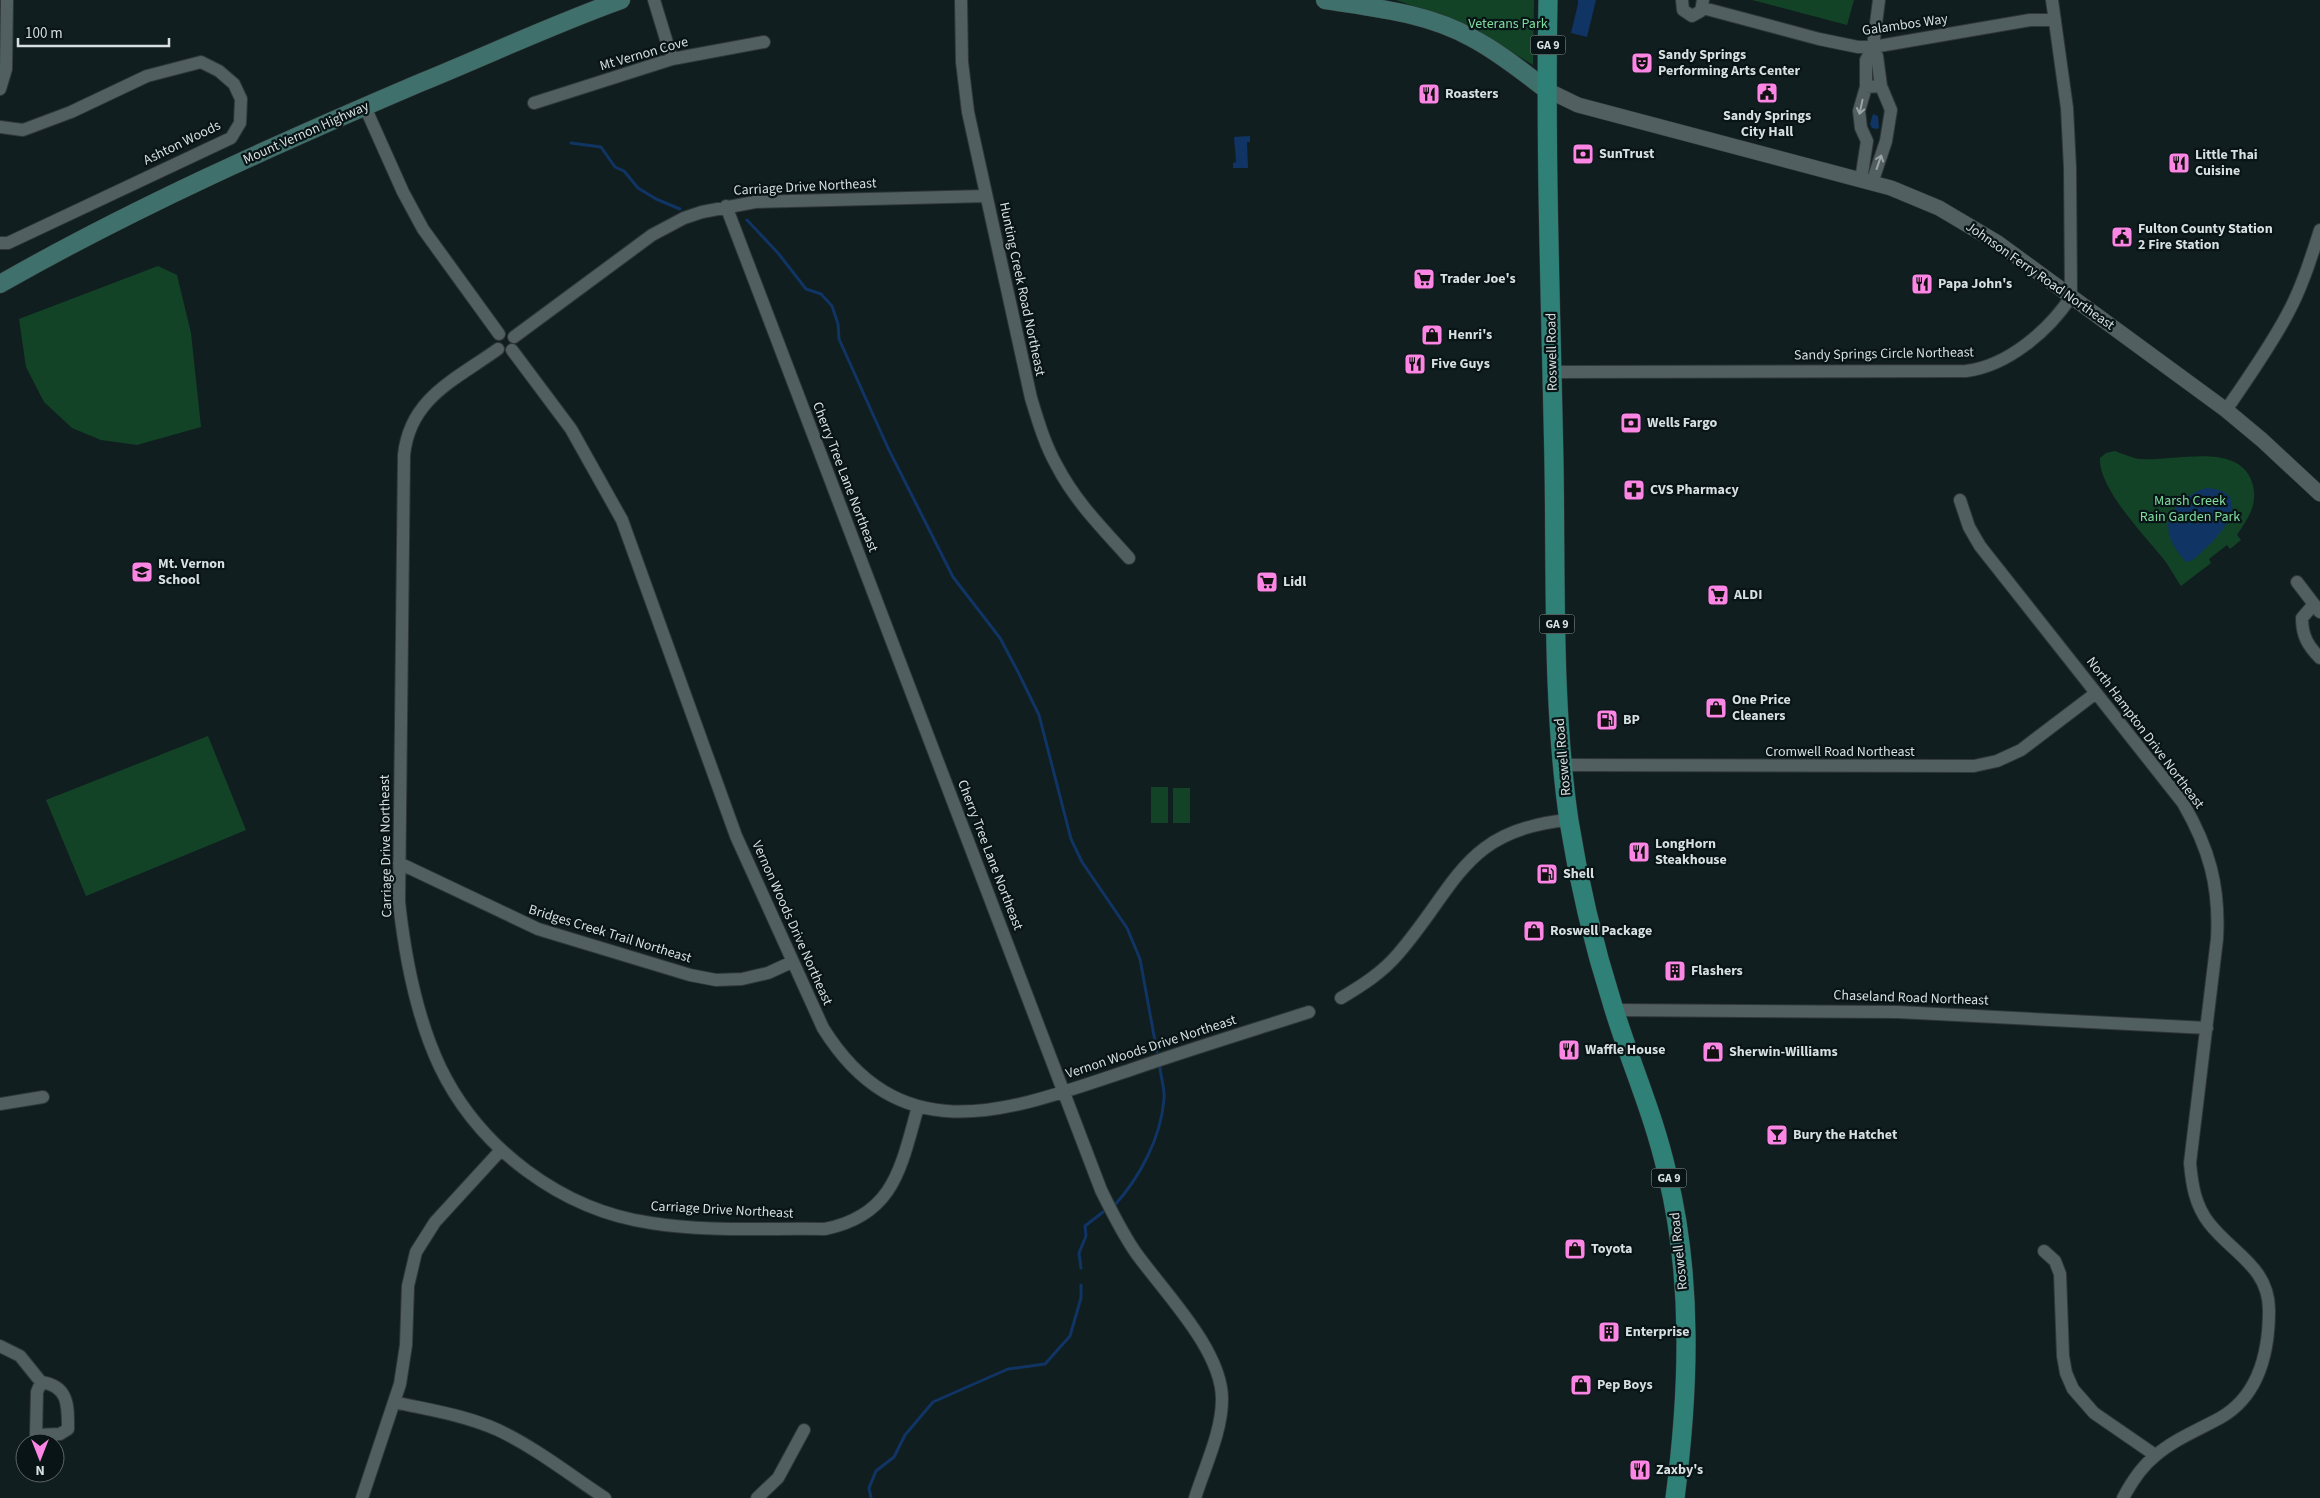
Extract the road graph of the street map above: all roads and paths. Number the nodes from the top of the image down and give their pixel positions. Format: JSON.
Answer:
{"nodes":[{"id":1,"x":7,"y":0,"type":"edge"},
{"id":2,"x":621,"y":0,"type":"edge"},
{"id":3,"x":654,"y":0,"type":"edge"},
{"id":4,"x":961,"y":0,"type":"edge"},
{"id":5,"x":1325,"y":0,"type":"edge"},
{"id":6,"x":1548,"y":0,"type":"edge"},
{"id":7,"x":1682,"y":0,"type":"edge"},
{"id":8,"x":1879,"y":0,"type":"edge"},
{"id":9,"x":2052,"y":0,"type":"edge"},
{"id":10,"x":1703,"y":4,"type":"edge"},
{"id":11,"x":2055,"y":20,"type":"junction"},
{"id":12,"x":764,"y":42,"type":"dead end"},
{"id":13,"x":1873,"y":47,"type":"junction"},
{"id":14,"x":672,"y":59,"type":"junction"},
{"id":15,"x":0,"y":82,"type":"edge"},
{"id":16,"x":1881,"y":86,"type":"junction"},
{"id":17,"x":1866,"y":87,"type":"junction"},
{"id":18,"x":0,"y":89,"type":"edge"},
{"id":19,"x":1547,"y":90,"type":"junction"},
{"id":20,"x":534,"y":103,"type":"dead end"},
{"id":21,"x":365,"y":107,"type":"junction"},
{"id":22,"x":0,"y":127,"type":"edge"},
{"id":23,"x":1867,"y":141,"type":"junction"},
{"id":24,"x":1886,"y":141,"type":"junction"},
{"id":25,"x":1866,"y":181,"type":"junction"},
{"id":26,"x":986,"y":196,"type":"junction"},
{"id":27,"x":726,"y":206,"type":"junction"},
{"id":28,"x":2320,"y":230,"type":"edge"},
{"id":29,"x":0,"y":243,"type":"edge"},
{"id":30,"x":0,"y":284,"type":"edge"},
{"id":31,"x":2071,"y":297,"type":"junction"},
{"id":32,"x":500,"y":334,"type":"junction"},
{"id":33,"x":514,"y":337,"type":"junction"},
{"id":34,"x":498,"y":349,"type":"junction"},
{"id":35,"x":512,"y":350,"type":"junction"},
{"id":36,"x":1552,"y":372,"type":"junction"},
{"id":37,"x":2226,"y":410,"type":"junction"},
{"id":38,"x":2320,"y":494,"type":"edge"},
{"id":39,"x":1960,"y":500,"type":"dead end"},
{"id":40,"x":1129,"y":558,"type":"dead end"},
{"id":41,"x":2297,"y":582,"type":"dead end"},
{"id":42,"x":2317,"y":608,"type":"edge"},
{"id":43,"x":2320,"y":658,"type":"edge"},
{"id":44,"x":2096,"y":693,"type":"junction"},
{"id":45,"x":1563,"y":766,"type":"junction"},
{"id":46,"x":1569,"y":820,"type":"junction"},
{"id":47,"x":399,"y":862,"type":"junction"},
{"id":48,"x":792,"y":962,"type":"junction"},
{"id":49,"x":1341,"y":998,"type":"dead end"},
{"id":50,"x":1614,"y":1010,"type":"junction"},
{"id":51,"x":1309,"y":1012,"type":"dead end"},
{"id":52,"x":2207,"y":1028,"type":"junction"},
{"id":53,"x":1064,"y":1091,"type":"junction"},
{"id":54,"x":43,"y":1097,"type":"dead end"},
{"id":55,"x":0,"y":1104,"type":"edge"},
{"id":56,"x":918,"y":1107,"type":"junction"},
{"id":57,"x":501,"y":1150,"type":"junction"},
{"id":58,"x":2044,"y":1251,"type":"dead end"},
{"id":59,"x":0,"y":1346,"type":"edge"},
{"id":60,"x":41,"y":1382,"type":"dead end"},
{"id":61,"x":394,"y":1402,"type":"junction"},
{"id":62,"x":804,"y":1430,"type":"dead end"},
{"id":63,"x":2155,"y":1455,"type":"junction"},
{"id":64,"x":362,"y":1498,"type":"edge"},
{"id":65,"x":605,"y":1498,"type":"edge"},
{"id":66,"x":757,"y":1498,"type":"edge"},
{"id":67,"x":1195,"y":1498,"type":"edge"},
{"id":68,"x":1675,"y":1498,"type":"edge"},
{"id":69,"x":2122,"y":1498,"type":"edge"}],
"edges":[{"from":1,"to":15,"type":"street"},
{"from":2,"to":21,"type":"main road","name":"Mount Vernon Highway"},
{"from":3,"to":14,"type":"street"},
{"from":4,"to":26,"type":"street","name":"Hunting Creek Road Northeast"},
{"from":5,"to":19,"type":"main road","name":"Johnson Ferry Road Northeast"},
{"from":6,"to":19,"type":"main road","name":"Roswell Road","number":"GA 9"},
{"from":7,"to":10,"type":"street","name":"Galambos Way"},
{"from":8,"to":13,"type":"street"},
{"from":9,"to":11,"type":"street"},
{"from":10,"to":13,"type":"street","name":"Galambos Way"},
{"from":11,"to":13,"type":"street","name":"Galambos Way"},
{"from":11,"to":31,"type":"street"},
{"from":12,"to":14,"type":"street","name":"Mt Vernon Cove"},
{"from":13,"to":16,"type":"street"},
{"from":13,"to":17,"type":"street"},
{"from":14,"to":20,"type":"street","name":"Mt Vernon Cove"},
{"from":15,"to":18,"type":"street"},
{"from":16,"to":17,"type":"street"},
{"from":16,"to":24,"type":"street"},
{"from":17,"to":23,"type":"street","one_way":true},
{"from":19,"to":25,"type":"street","name":"Johnson Ferry Road Northeast"},
{"from":19,"to":36,"type":"main road","name":"Roswell Road","number":"GA 9"},
{"from":21,"to":30,"type":"main road","name":"Mount Vernon Highway"},
{"from":21,"to":32,"type":"street"},
{"from":22,"to":29,"type":"street","name":"Ashton Woods"},
{"from":23,"to":24,"type":"street"},
{"from":23,"to":25,"type":"street"},
{"from":25,"to":24,"type":"street","one_way":true},
{"from":25,"to":31,"type":"street","name":"Johnson Ferry Road Northeast"},
{"from":26,"to":27,"type":"street","name":"Carriage Drive Northeast"},
{"from":26,"to":40,"type":"street","name":"Hunting Creek Road Northeast"},
{"from":27,"to":33,"type":"street","name":"Carriage Drive Northeast"},
{"from":27,"to":53,"type":"street","name":"Cherry Tree Lane Northeast"},
{"from":28,"to":37,"type":"street"},
{"from":31,"to":36,"type":"street","name":"Sandy Springs Circle Northeast"},
{"from":31,"to":37,"type":"street","name":"Johnson Ferry Road Northeast"},
{"from":32,"to":33,"type":"street"},
{"from":32,"to":34,"type":"street"},
{"from":33,"to":35,"type":"street"},
{"from":34,"to":35,"type":"street"},
{"from":34,"to":47,"type":"street","name":"Carriage Drive Northeast"},
{"from":35,"to":48,"type":"street","name":"Vernon Woods Drive Northeast"},
{"from":36,"to":45,"type":"main road","name":"Roswell Road","number":"GA 9"},
{"from":37,"to":38,"type":"street","name":"Johnson Ferry Road Northeast"},
{"from":39,"to":44,"type":"street","name":"North Hampton Drive Northeast"},
{"from":41,"to":42,"type":"street"},
{"from":42,"to":43,"type":"street"},
{"from":44,"to":45,"type":"street","name":"Cromwell Road Northeast"},
{"from":44,"to":52,"type":"street","name":"North Hampton Drive Northeast"},
{"from":45,"to":46,"type":"main road","name":"Roswell Road","number":"GA 9"},
{"from":46,"to":49,"type":"street"},
{"from":46,"to":50,"type":"main road","name":"Roswell Road","number":"GA 9"},
{"from":47,"to":48,"type":"street","name":"Bridges Creek Trail Northeast"},
{"from":47,"to":57,"type":"street","name":"Carriage Drive Northeast"},
{"from":48,"to":56,"type":"street","name":"Vernon Woods Drive Northeast"},
{"from":50,"to":52,"type":"street","name":"Chaseland Road Northeast"},
{"from":50,"to":68,"type":"main road","name":"Roswell Road","number":"GA 9"},
{"from":51,"to":53,"type":"street","name":"Vernon Woods Drive Northeast"},
{"from":52,"to":63,"type":"street","name":"North Hampton Drive Northeast"},
{"from":53,"to":56,"type":"street","name":"Vernon Woods Drive Northeast"},
{"from":53,"to":67,"type":"street","name":"Cherry Tree Lane Northeast"},
{"from":54,"to":55,"type":"street"},
{"from":56,"to":57,"type":"street","name":"Carriage Drive Northeast"},
{"from":57,"to":61,"type":"street"},
{"from":58,"to":63,"type":"street"},
{"from":59,"to":60,"type":"street"},
{"from":61,"to":64,"type":"street"},
{"from":61,"to":65,"type":"street"},
{"from":62,"to":66,"type":"street"},
{"from":63,"to":69,"type":"street","name":"North Hampton Drive Northeast"}]}
